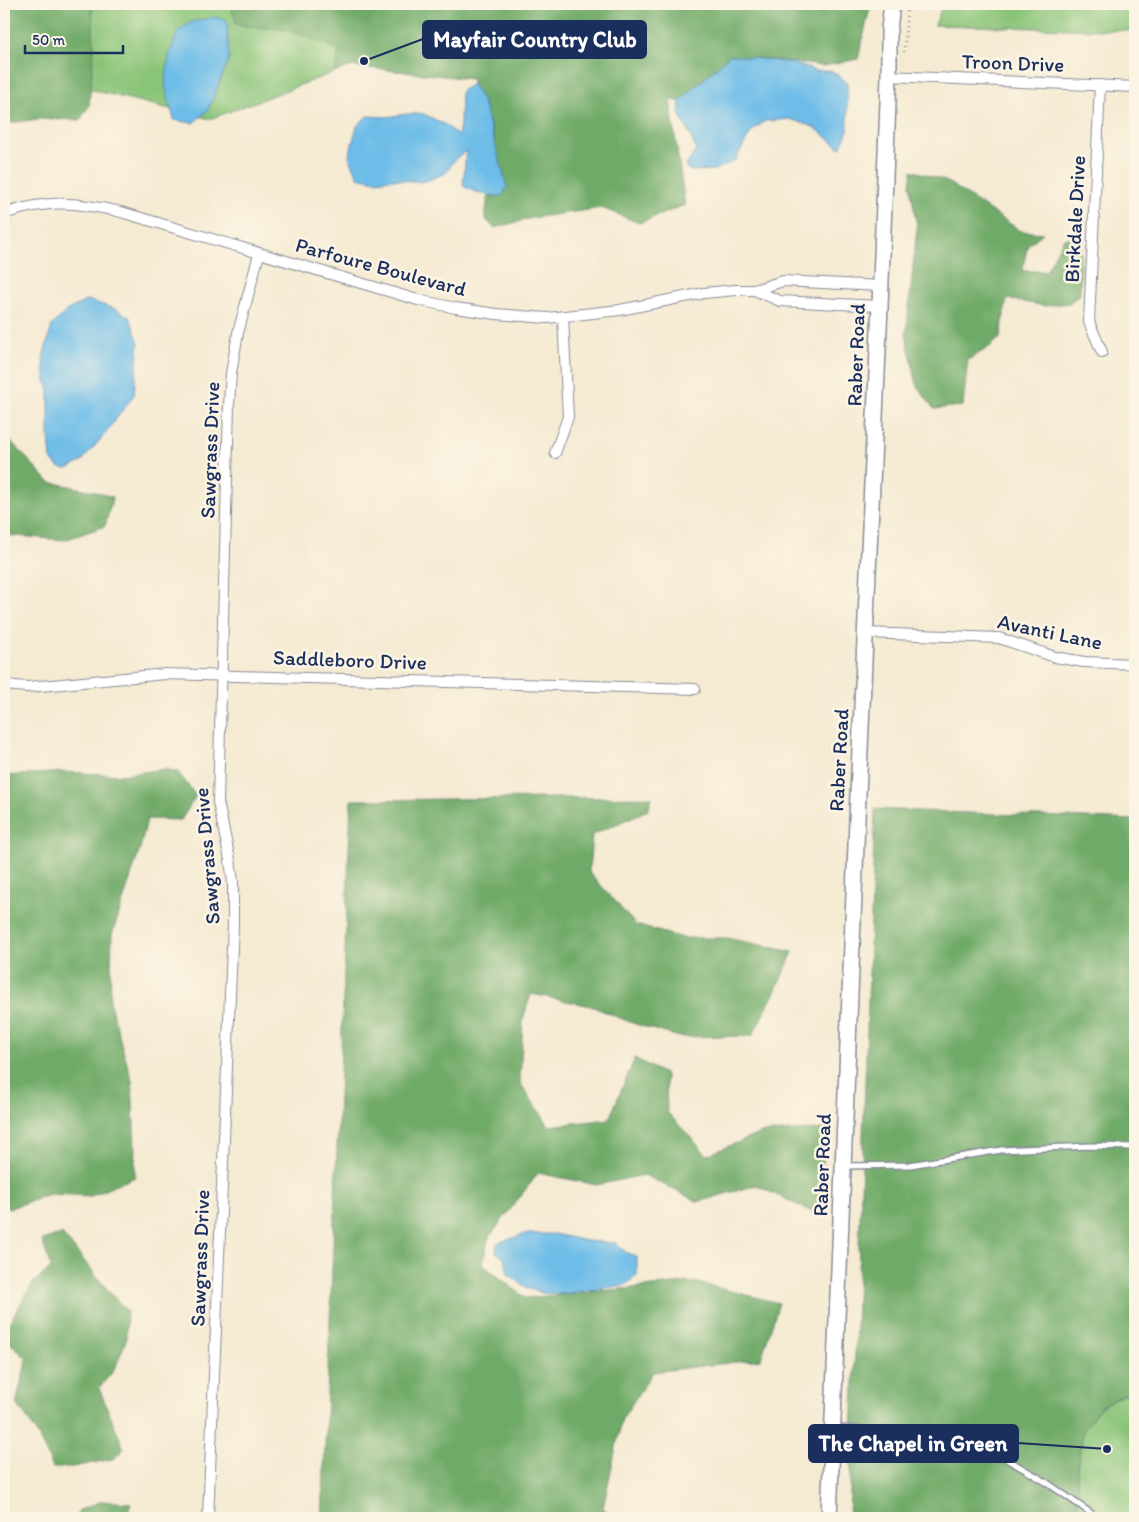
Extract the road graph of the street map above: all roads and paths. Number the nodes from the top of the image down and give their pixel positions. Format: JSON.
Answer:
{"nodes":[{"id":1,"x":892,"y":4,"type":"edge"},
{"id":2,"x":907,"y":4,"type":"edge"},
{"id":3,"x":896,"y":76,"type":"junction"},
{"id":4,"x":1100,"y":85,"type":"junction"},
{"id":5,"x":1135,"y":87,"type":"edge"},
{"id":6,"x":4,"y":214,"type":"edge"},
{"id":7,"x":259,"y":254,"type":"junction"},
{"id":8,"x":881,"y":286,"type":"junction"},
{"id":9,"x":754,"y":290,"type":"junction"},
{"id":10,"x":880,"y":306,"type":"junction"},
{"id":11,"x":563,"y":317,"type":"junction"},
{"id":12,"x":1102,"y":352,"type":"dead end"},
{"id":13,"x":555,"y":454,"type":"dead end"},
{"id":14,"x":866,"y":633,"type":"junction"},
{"id":15,"x":1135,"y":664,"type":"edge"},
{"id":16,"x":221,"y":675,"type":"junction"},
{"id":17,"x":4,"y":685,"type":"edge"},
{"id":18,"x":695,"y":689,"type":"dead end"},
{"id":19,"x":1135,"y":1147,"type":"edge"},
{"id":20,"x":843,"y":1166,"type":"junction"},
{"id":21,"x":832,"y":1428,"type":"junction"},
{"id":22,"x":208,"y":1518,"type":"edge"},
{"id":23,"x":829,"y":1518,"type":"edge"},
{"id":24,"x":1098,"y":1518,"type":"edge"}],
"edges":[{"from":1,"to":3,"type":"street","name":"Raber Road"},
{"from":2,"to":3,"type":"path"},
{"from":3,"to":4,"type":"street","name":"Troon Drive"},
{"from":3,"to":8,"type":"street","name":"Raber Road"},
{"from":4,"to":5,"type":"street","name":"Troon Drive"},
{"from":4,"to":12,"type":"street","name":"Birkdale Drive"},
{"from":6,"to":7,"type":"street","name":"Parfoure Boulevard"},
{"from":7,"to":11,"type":"street","name":"Parfoure Boulevard"},
{"from":7,"to":16,"type":"street","name":"Sawgrass Drive"},
{"from":8,"to":9,"type":"street","name":"Parfoure Boulevard"},
{"from":8,"to":10,"type":"street","name":"Raber Road"},
{"from":9,"to":10,"type":"street","name":"Parfoure Boulevard"},
{"from":9,"to":11,"type":"street","name":"Parfoure Boulevard"},
{"from":10,"to":14,"type":"street","name":"Raber Road"},
{"from":11,"to":13,"type":"street"},
{"from":14,"to":15,"type":"street","name":"Avanti Lane"},
{"from":14,"to":20,"type":"street","name":"Raber Road"},
{"from":16,"to":17,"type":"street","name":"Saddleboro Drive"},
{"from":16,"to":18,"type":"street","name":"Saddleboro Drive"},
{"from":16,"to":22,"type":"street","name":"Sawgrass Drive"},
{"from":19,"to":20,"type":"lane"},
{"from":20,"to":21,"type":"street","name":"Raber Road"},
{"from":21,"to":23,"type":"street","name":"Raber Road"},
{"from":21,"to":24,"type":"lane"}]}
